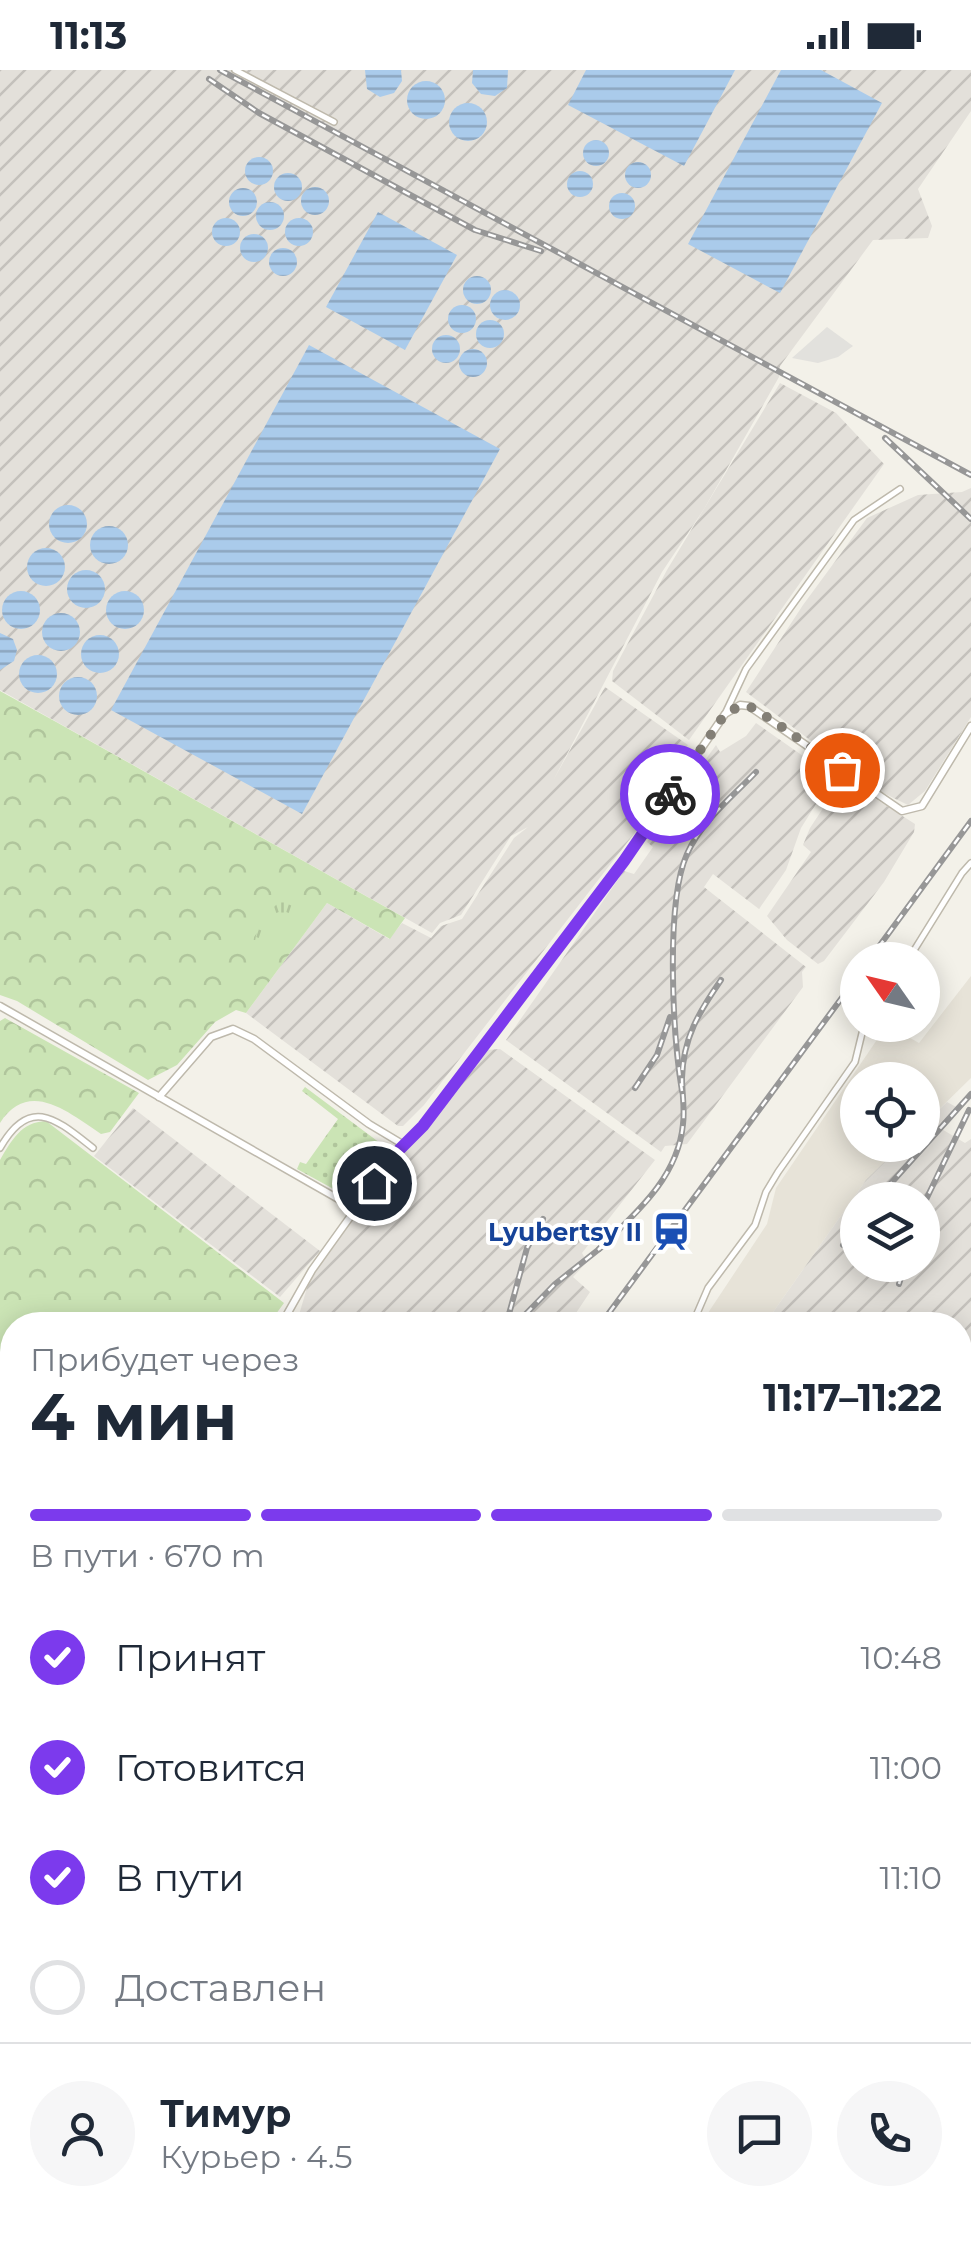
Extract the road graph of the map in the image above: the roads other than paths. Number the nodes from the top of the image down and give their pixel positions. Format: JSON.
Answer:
{"nodes":[{"id":1,"x":236,"y":70,"type":"edge"},
{"id":2,"x":334,"y":122,"type":"dead end"},
{"id":3,"x":900,"y":490,"type":"dead end"},
{"id":4,"x":725,"y":714,"type":"junction"},
{"id":5,"x":971,"y":726,"type":"edge"},
{"id":6,"x":971,"y":863,"type":"edge"},
{"id":7,"x":920,"y":942,"type":"edge"},
{"id":8,"x":1,"y":1010,"type":"edge"},
{"id":9,"x":860,"y":1042,"type":"edge"},
{"id":10,"x":159,"y":1097,"type":"junction"},
{"id":11,"x":404,"y":1144,"type":"junction"},
{"id":12,"x":0,"y":1148,"type":"edge"},
{"id":13,"x":93,"y":1148,"type":"dead end"},
{"id":14,"x":356,"y":1209,"type":"junction"},
{"id":15,"x":288,"y":1312,"type":"edge"},
{"id":16,"x":698,"y":1312,"type":"edge"}],
"edges":[{"from":1,"to":2,"type":"street"},
{"from":3,"to":4,"type":"street"},
{"from":4,"to":5,"type":"street"},
{"from":4,"to":11,"type":"street"},
{"from":6,"to":7,"type":"street"},
{"from":8,"to":10,"type":"street"},
{"from":9,"to":16,"type":"street"},
{"from":10,"to":11,"type":"street"},
{"from":10,"to":14,"type":"street"},
{"from":11,"to":14,"type":"street"},
{"from":12,"to":13,"type":"street"},
{"from":14,"to":15,"type":"street"}]}
